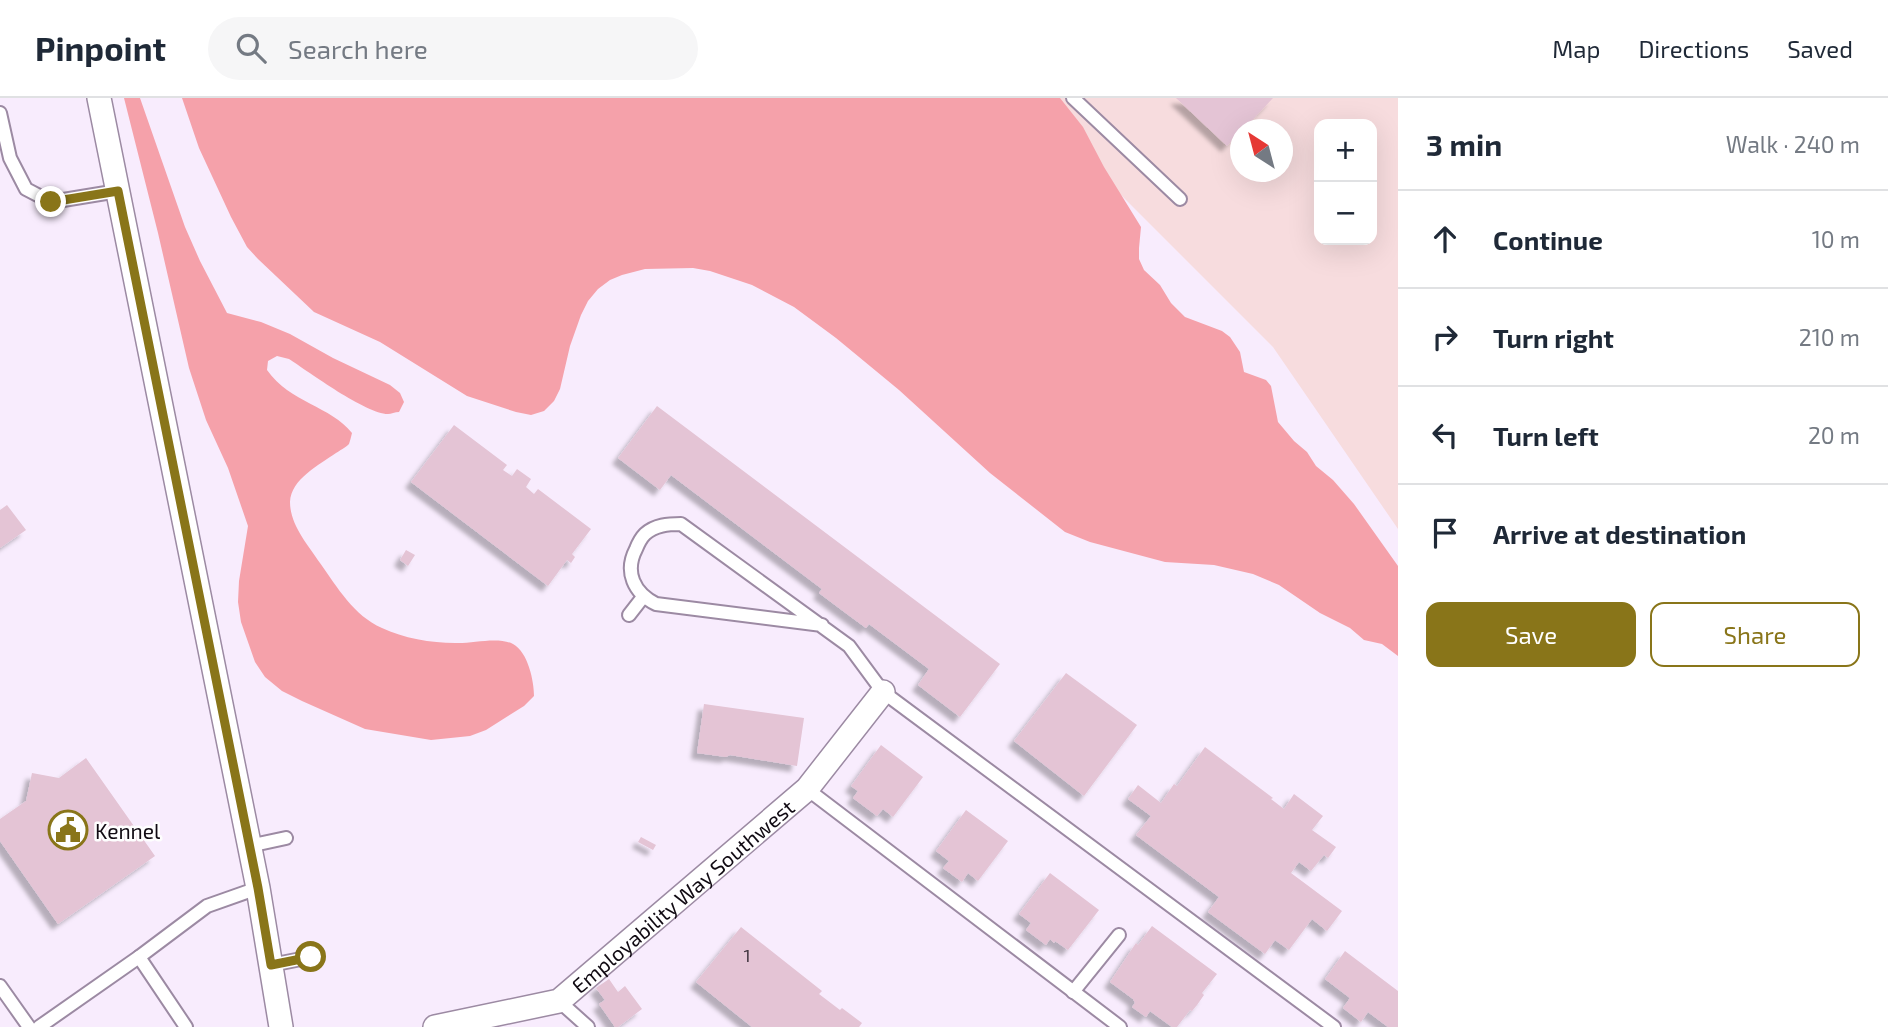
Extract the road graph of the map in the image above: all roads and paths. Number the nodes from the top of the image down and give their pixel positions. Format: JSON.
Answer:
{"nodes":[{"id":1,"x":99,"y":98,"type":"edge"},
{"id":2,"x":1073,"y":98,"type":"edge"},
{"id":3,"x":0,"y":113,"type":"edge"},
{"id":4,"x":118,"y":191,"type":"junction"},
{"id":5,"x":1180,"y":199,"type":"dead end"},
{"id":6,"x":643,"y":597,"type":"junction"},
{"id":7,"x":629,"y":615,"type":"dead end"},
{"id":8,"x":822,"y":625,"type":"junction"},
{"id":9,"x":883,"y":692,"type":"junction"},
{"id":10,"x":807,"y":789,"type":"junction"},
{"id":11,"x":286,"y":838,"type":"dead end"},
{"id":12,"x":249,"y":846,"type":"junction"},
{"id":13,"x":258,"y":888,"type":"junction"},
{"id":14,"x":1119,"y":935,"type":"dead end"},
{"id":15,"x":139,"y":957,"type":"junction"},
{"id":16,"x":311,"y":957,"type":"dead end"},
{"id":17,"x":271,"y":965,"type":"junction"},
{"id":18,"x":0,"y":986,"type":"edge"},
{"id":19,"x":1073,"y":992,"type":"junction"},
{"id":20,"x":559,"y":1001,"type":"junction"},
{"id":21,"x":29,"y":1027,"type":"edge"},
{"id":22,"x":39,"y":1027,"type":"edge"},
{"id":23,"x":186,"y":1027,"type":"edge"},
{"id":24,"x":281,"y":1027,"type":"edge"},
{"id":25,"x":435,"y":1027,"type":"edge"},
{"id":26,"x":589,"y":1027,"type":"edge"},
{"id":27,"x":1120,"y":1027,"type":"edge"},
{"id":28,"x":1334,"y":1027,"type":"edge"}],
"edges":[{"from":1,"to":4,"type":"street"},
{"from":2,"to":5,"type":"lane"},
{"from":3,"to":4,"type":"lane"},
{"from":4,"to":12,"type":"street"},
{"from":6,"to":7,"type":"lane"},
{"from":6,"to":8,"type":"lane"},
{"from":6,"to":8,"type":"lane"},
{"from":8,"to":9,"type":"lane"},
{"from":9,"to":10,"type":"street","name":"Employability Way Southwest"},
{"from":9,"to":28,"type":"lane"},
{"from":10,"to":19,"type":"lane"},
{"from":10,"to":20,"type":"street","name":"Employability Way Southwest"},
{"from":11,"to":12,"type":"lane"},
{"from":12,"to":13,"type":"street"},
{"from":13,"to":15,"type":"lane"},
{"from":13,"to":17,"type":"street"},
{"from":14,"to":19,"type":"lane"},
{"from":15,"to":22,"type":"lane"},
{"from":15,"to":23,"type":"lane"},
{"from":16,"to":17,"type":"lane"},
{"from":17,"to":24,"type":"street"},
{"from":18,"to":21,"type":"lane"},
{"from":19,"to":27,"type":"lane"},
{"from":20,"to":25,"type":"street","name":"Employability Way Southwest"},
{"from":20,"to":26,"type":"lane"}]}
